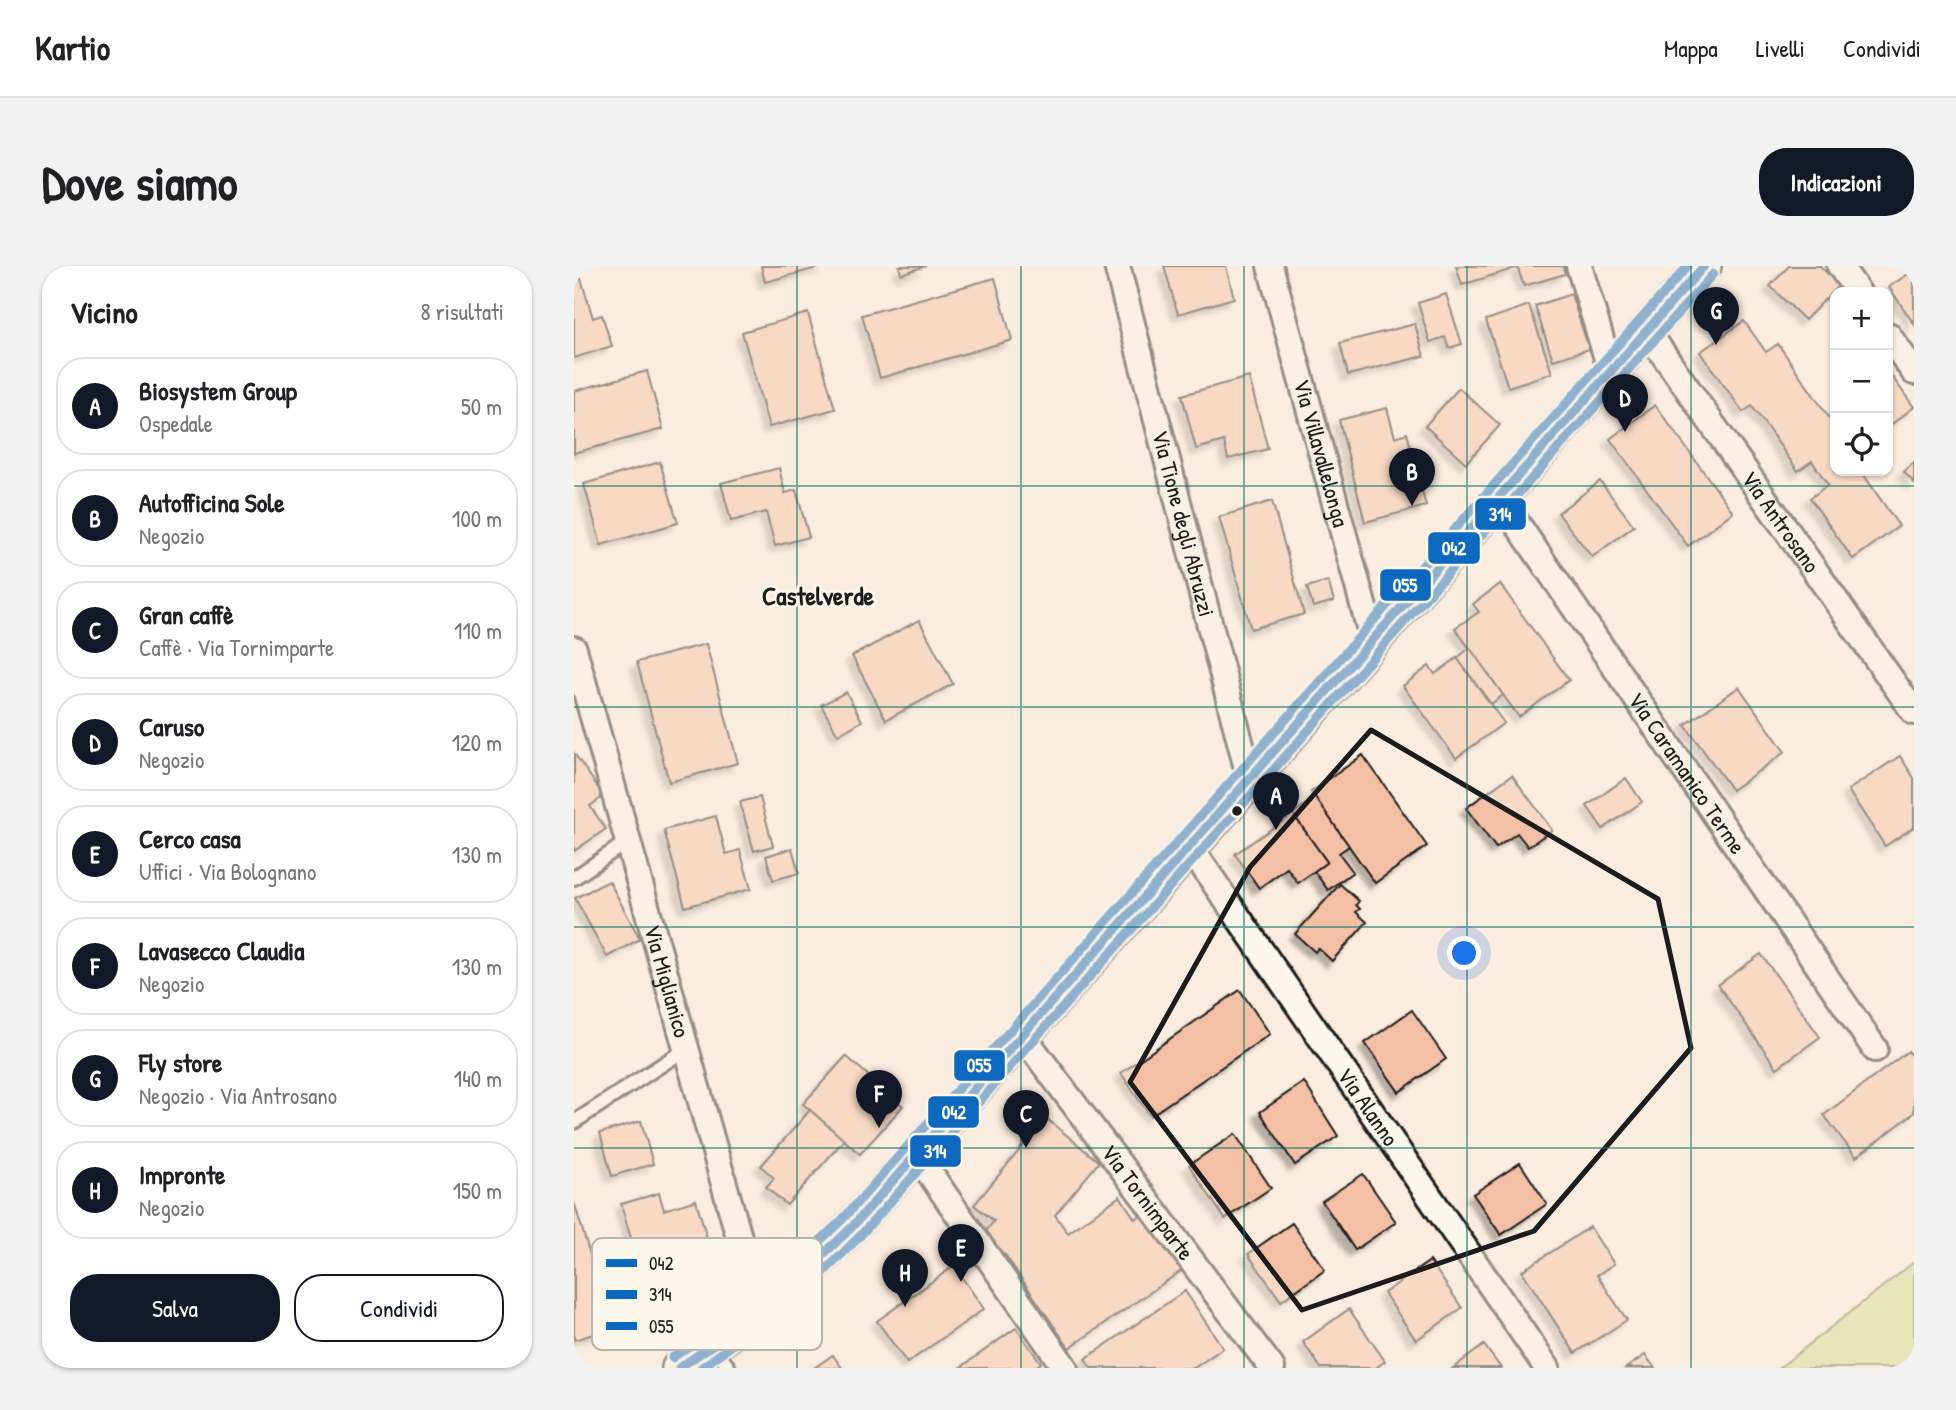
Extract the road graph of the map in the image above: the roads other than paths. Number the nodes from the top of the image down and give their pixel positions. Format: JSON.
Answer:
{"nodes":[{"id":1,"x":1117,"y":266,"type":"edge"},
{"id":2,"x":1270,"y":266,"type":"edge"},
{"id":3,"x":1579,"y":266,"type":"edge"},
{"id":4,"x":1704,"y":266,"type":"edge"},
{"id":5,"x":1840,"y":266,"type":"edge"},
{"id":6,"x":1855,"y":287,"type":"edge"},
{"id":7,"x":1647,"y":331,"type":"junction"},
{"id":8,"x":1893,"y":342,"type":"edge"},
{"id":9,"x":1611,"y":372,"type":"junction"},
{"id":10,"x":1914,"y":372,"type":"edge"},
{"id":11,"x":1499,"y":497,"type":"junction"},
{"id":12,"x":1373,"y":641,"type":"junction"},
{"id":13,"x":574,"y":649,"type":"edge"},
{"id":14,"x":1914,"y":712,"type":"edge"},
{"id":15,"x":1250,"y":780,"type":"junction"},
{"id":16,"x":628,"y":841,"type":"junction"},
{"id":17,"x":1190,"y":847,"type":"junction"},
{"id":18,"x":574,"y":878,"type":"edge"},
{"id":19,"x":1023,"y":1036,"type":"junction"},
{"id":20,"x":686,"y":1049,"type":"junction"},
{"id":21,"x":1875,"y":1049,"type":"dead end"},
{"id":22,"x":574,"y":1122,"type":"edge"},
{"id":23,"x":917,"y":1155,"type":"junction"},
{"id":24,"x":739,"y":1238,"type":"edge"},
{"id":25,"x":822,"y":1257,"type":"edge"},
{"id":26,"x":721,"y":1357,"type":"edge"},
{"id":27,"x":679,"y":1368,"type":"edge"},
{"id":28,"x":1065,"y":1368,"type":"edge"},
{"id":29,"x":1272,"y":1368,"type":"edge"},
{"id":30,"x":1547,"y":1368,"type":"edge"}],
"edges":[{"from":1,"to":15,"type":"street","name":"Via Tione degli Abruzzi"},
{"from":2,"to":12,"type":"street","name":"Via Villavallelonga"},
{"from":3,"to":9,"type":"street"},
{"from":4,"to":7,"type":"street"},
{"from":5,"to":6,"type":"street"},
{"from":7,"to":9,"type":"street"},
{"from":7,"to":14,"type":"street","name":"Via Antrosano"},
{"from":8,"to":10,"type":"street"},
{"from":9,"to":11,"type":"street"},
{"from":11,"to":12,"type":"street"},
{"from":11,"to":21,"type":"street","name":"Via Caramanico Terme"},
{"from":12,"to":15,"type":"street"},
{"from":13,"to":16,"type":"street","name":"Via Miglianico"},
{"from":15,"to":17,"type":"street"},
{"from":16,"to":18,"type":"lane"},
{"from":16,"to":20,"type":"street","name":"Via Miglianico"},
{"from":17,"to":19,"type":"street"},
{"from":17,"to":30,"type":"street","name":"Via Alanno"},
{"from":19,"to":23,"type":"street"},
{"from":19,"to":29,"type":"street","name":"Via Tornimparte"},
{"from":20,"to":22,"type":"lane"},
{"from":20,"to":24,"type":"street","name":"Via Miglianico"},
{"from":23,"to":25,"type":"street"},
{"from":23,"to":28,"type":"street"},
{"from":26,"to":27,"type":"street"}]}
